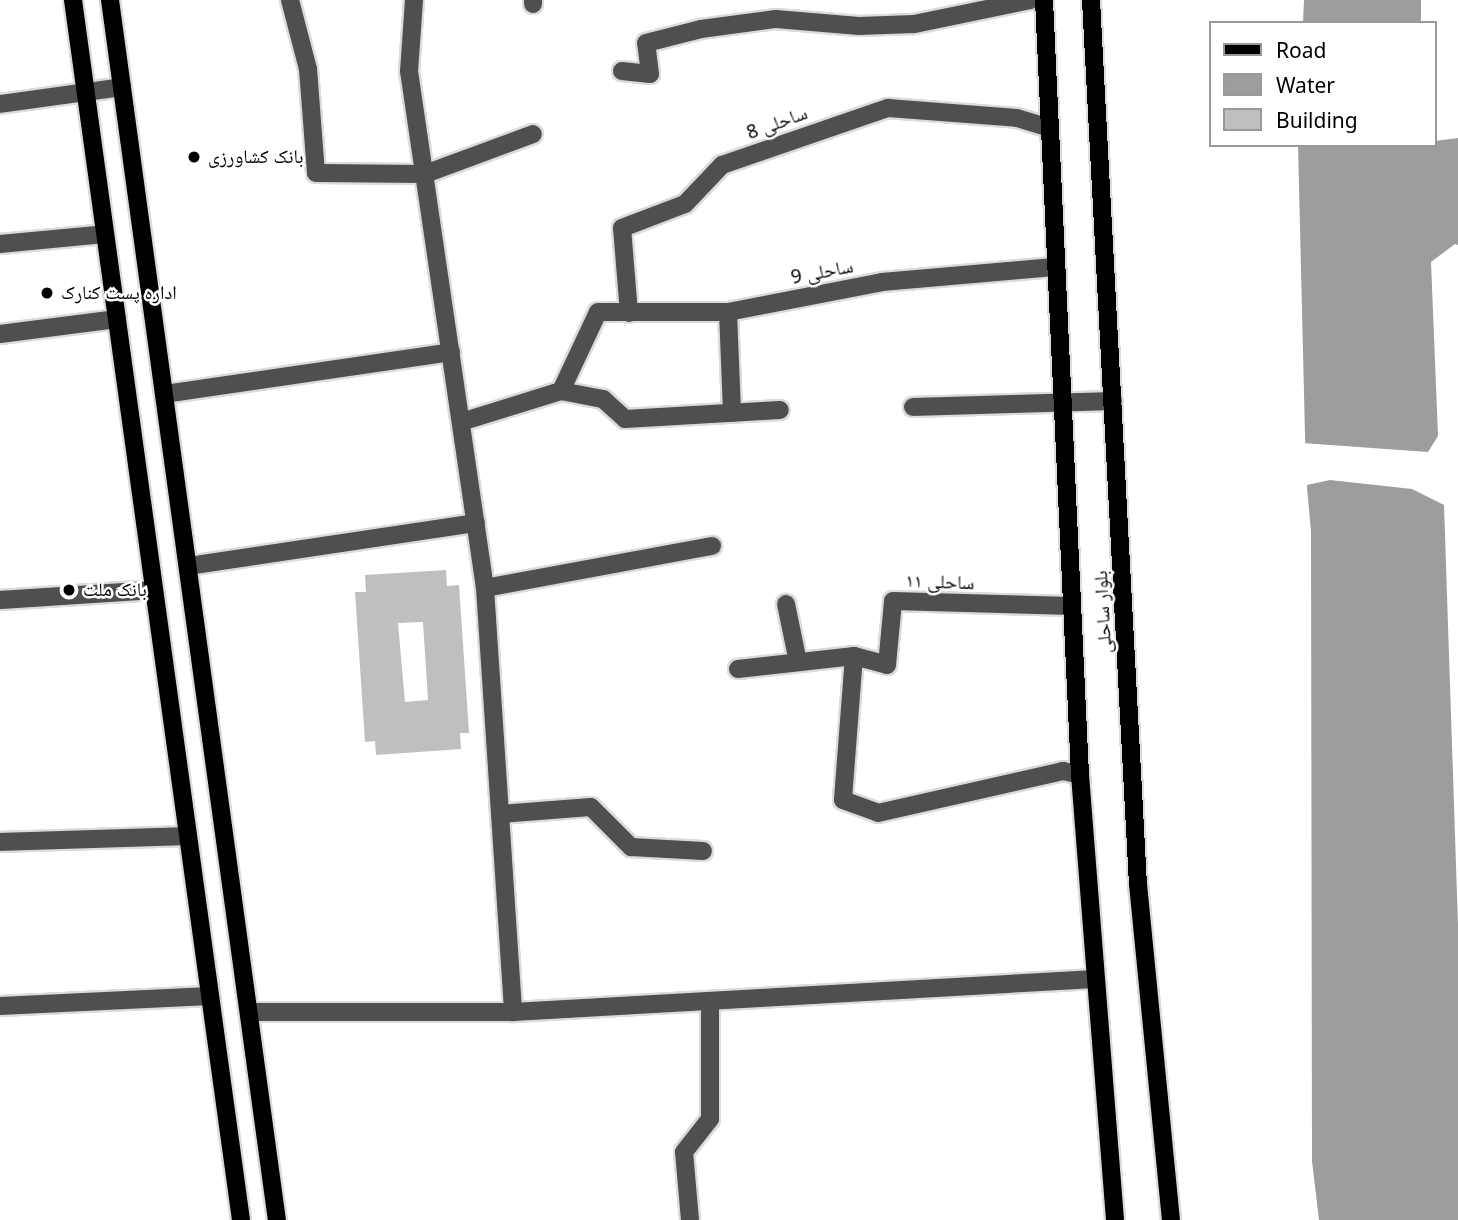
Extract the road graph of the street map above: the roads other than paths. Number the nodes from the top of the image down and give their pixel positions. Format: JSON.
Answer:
{"nodes":[{"id":1,"x":73,"y":0,"type":"edge"},
{"id":2,"x":110,"y":0,"type":"edge"},
{"id":3,"x":290,"y":0,"type":"edge"},
{"id":4,"x":414,"y":0,"type":"edge"},
{"id":5,"x":1031,"y":0,"type":"edge"},
{"id":6,"x":1044,"y":0,"type":"edge"},
{"id":7,"x":1091,"y":0,"type":"edge"},
{"id":8,"x":622,"y":71,"type":"dead end"},
{"id":9,"x":122,"y":88,"type":"junction"},
{"id":10,"x":86,"y":92,"type":"junction"},
{"id":11,"x":0,"y":104,"type":"edge"},
{"id":12,"x":1049,"y":128,"type":"junction"},
{"id":13,"x":533,"y":134,"type":"dead end"},
{"id":14,"x":425,"y":174,"type":"junction"},
{"id":15,"x":105,"y":233,"type":"junction"},
{"id":16,"x":0,"y":244,"type":"edge"},
{"id":17,"x":1055,"y":267,"type":"junction"},
{"id":18,"x":727,"y":312,"type":"junction"},
{"id":19,"x":629,"y":313,"type":"junction"},
{"id":20,"x":117,"y":319,"type":"junction"},
{"id":21,"x":0,"y":334,"type":"edge"},
{"id":22,"x":451,"y":352,"type":"junction"},
{"id":23,"x":561,"y":391,"type":"junction"},
{"id":24,"x":164,"y":394,"type":"junction"},
{"id":25,"x":1113,"y":401,"type":"junction"},
{"id":26,"x":1060,"y":404,"type":"junction"},
{"id":27,"x":913,"y":407,"type":"dead end"},
{"id":28,"x":780,"y":410,"type":"dead end"},
{"id":29,"x":732,"y":413,"type":"junction"},
{"id":30,"x":461,"y":422,"type":"junction"},
{"id":31,"x":476,"y":523,"type":"junction"},
{"id":32,"x":712,"y":546,"type":"dead end"},
{"id":33,"x":188,"y":566,"type":"junction"},
{"id":34,"x":485,"y":588,"type":"junction"},
{"id":35,"x":154,"y":590,"type":"junction"},
{"id":36,"x":0,"y":600,"type":"edge"},
{"id":37,"x":786,"y":604,"type":"dead end"},
{"id":38,"x":1072,"y":606,"type":"junction"},
{"id":39,"x":854,"y":656,"type":"junction"},
{"id":40,"x":798,"y":662,"type":"junction"},
{"id":41,"x":738,"y":669,"type":"dead end"},
{"id":42,"x":1080,"y":775,"type":"junction"},
{"id":43,"x":500,"y":814,"type":"junction"},
{"id":44,"x":188,"y":836,"type":"junction"},
{"id":45,"x":0,"y":842,"type":"edge"},
{"id":46,"x":703,"y":851,"type":"dead end"},
{"id":47,"x":1095,"y":979,"type":"junction"},
{"id":48,"x":210,"y":996,"type":"junction"},
{"id":49,"x":710,"y":1002,"type":"junction"},
{"id":50,"x":0,"y":1006,"type":"edge"},
{"id":51,"x":249,"y":1012,"type":"junction"},
{"id":52,"x":513,"y":1012,"type":"junction"},
{"id":53,"x":241,"y":1220,"type":"edge"},
{"id":54,"x":277,"y":1220,"type":"edge"},
{"id":55,"x":690,"y":1220,"type":"edge"},
{"id":56,"x":1115,"y":1220,"type":"edge"},
{"id":57,"x":1171,"y":1220,"type":"edge"}],
"edges":[{"from":1,"to":10,"type":"main road"},
{"from":2,"to":9,"type":"main road"},
{"from":3,"to":14,"type":"street"},
{"from":4,"to":14,"type":"street"},
{"from":5,"to":8,"type":"street"},
{"from":6,"to":12,"type":"main road","name":"بلوار ساحلی"},
{"from":7,"to":25,"type":"main road","name":"بلوار ساحلی"},
{"from":9,"to":10,"type":"street"},
{"from":9,"to":24,"type":"main road"},
{"from":10,"to":11,"type":"street"},
{"from":10,"to":15,"type":"main road"},
{"from":12,"to":17,"type":"main road","name":"بلوار ساحلی"},
{"from":12,"to":19,"type":"street","name":"ساحلی 8"},
{"from":13,"to":14,"type":"street"},
{"from":14,"to":22,"type":"street"},
{"from":15,"to":16,"type":"street"},
{"from":15,"to":20,"type":"main road"},
{"from":17,"to":18,"type":"street","name":"ساحلی 9"},
{"from":17,"to":26,"type":"main road","name":"بلوار ساحلی"},
{"from":18,"to":19,"type":"street","name":"ساحلی 9"},
{"from":18,"to":29,"type":"street"},
{"from":19,"to":23,"type":"street","name":"ساحلی 9"},
{"from":20,"to":21,"type":"street"},
{"from":20,"to":35,"type":"main road"},
{"from":22,"to":24,"type":"street"},
{"from":22,"to":30,"type":"street"},
{"from":23,"to":29,"type":"street"},
{"from":23,"to":30,"type":"street"},
{"from":24,"to":33,"type":"main road"},
{"from":25,"to":26,"type":"street"},
{"from":25,"to":57,"type":"main road","name":"بلوار ساحلی"},
{"from":26,"to":27,"type":"street"},
{"from":26,"to":38,"type":"main road","name":"بلوار ساحلی"},
{"from":28,"to":29,"type":"street"},
{"from":30,"to":31,"type":"street"},
{"from":31,"to":33,"type":"street"},
{"from":31,"to":34,"type":"street"},
{"from":32,"to":34,"type":"street"},
{"from":33,"to":51,"type":"main road"},
{"from":34,"to":43,"type":"street"},
{"from":35,"to":36,"type":"street"},
{"from":35,"to":44,"type":"main road"},
{"from":37,"to":40,"type":"street"},
{"from":38,"to":39,"type":"street","name":"ساحلی ۱۱"},
{"from":38,"to":42,"type":"main road","name":"بلوار ساحلی"},
{"from":39,"to":40,"type":"street","name":"ساحلی ۱۱"},
{"from":39,"to":42,"type":"street"},
{"from":40,"to":41,"type":"street","name":"ساحلی ۱۱"},
{"from":42,"to":47,"type":"main road","name":"بلوار ساحلی"},
{"from":43,"to":46,"type":"street"},
{"from":43,"to":52,"type":"street"},
{"from":44,"to":45,"type":"street"},
{"from":44,"to":48,"type":"main road"},
{"from":47,"to":49,"type":"street"},
{"from":47,"to":56,"type":"main road","name":"بلوار ساحلی"},
{"from":48,"to":50,"type":"street"},
{"from":48,"to":53,"type":"main road"},
{"from":49,"to":52,"type":"street"},
{"from":49,"to":55,"type":"street"},
{"from":51,"to":52,"type":"street"},
{"from":51,"to":54,"type":"main road"}]}
